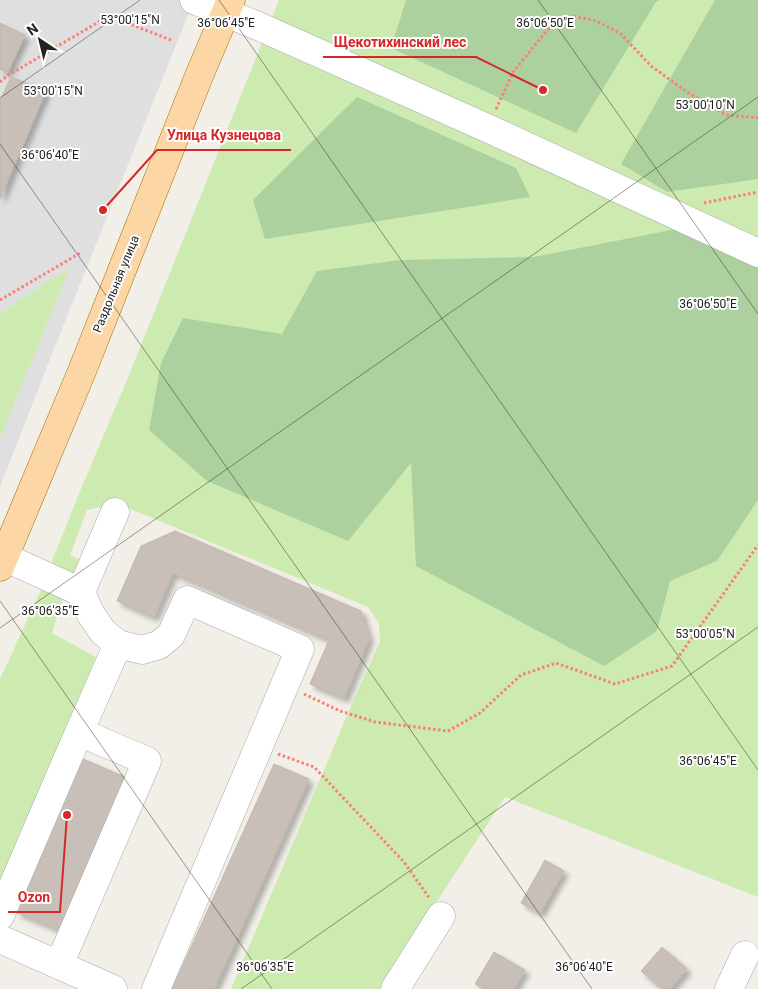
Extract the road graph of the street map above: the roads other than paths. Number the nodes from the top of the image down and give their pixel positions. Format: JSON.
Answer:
{"nodes":[{"id":1,"x":194,"y":0,"type":"edge"},
{"id":2,"x":228,"y":6,"type":"edge"},
{"id":3,"x":758,"y":253,"type":"edge"},
{"id":4,"x":115,"y":512,"type":"dead end"},
{"id":5,"x":2,"y":562,"type":"edge"},
{"id":6,"x":81,"y":592,"type":"junction"},
{"id":7,"x":118,"y":644,"type":"junction"},
{"id":8,"x":79,"y":732,"type":"junction"},
{"id":9,"x":0,"y":916,"type":"edge"},
{"id":10,"x":441,"y":916,"type":"road end"},
{"id":11,"x":0,"y":938,"type":"edge"},
{"id":12,"x":745,"y":955,"type":"dead end"},
{"id":13,"x":59,"y":965,"type":"junction"},
{"id":14,"x":114,"y":989,"type":"edge"},
{"id":15,"x":156,"y":989,"type":"edge"},
{"id":16,"x":395,"y":989,"type":"edge"},
{"id":17,"x":729,"y":989,"type":"edge"}],
"edges":[{"from":1,"to":2,"type":"street"},
{"from":2,"to":3,"type":"street"},
{"from":2,"to":5,"type":"main road","name":"Раздольная улица"},
{"from":4,"to":6,"type":"street"},
{"from":5,"to":6,"type":"street"},
{"from":6,"to":7,"type":"street"},
{"from":7,"to":8,"type":"street"},
{"from":7,"to":15,"type":"street"},
{"from":8,"to":9,"type":"street"},
{"from":8,"to":13,"type":"street"},
{"from":10,"to":16,"type":"street"},
{"from":11,"to":13,"type":"street"},
{"from":12,"to":17,"type":"street"},
{"from":13,"to":14,"type":"street"}]}
